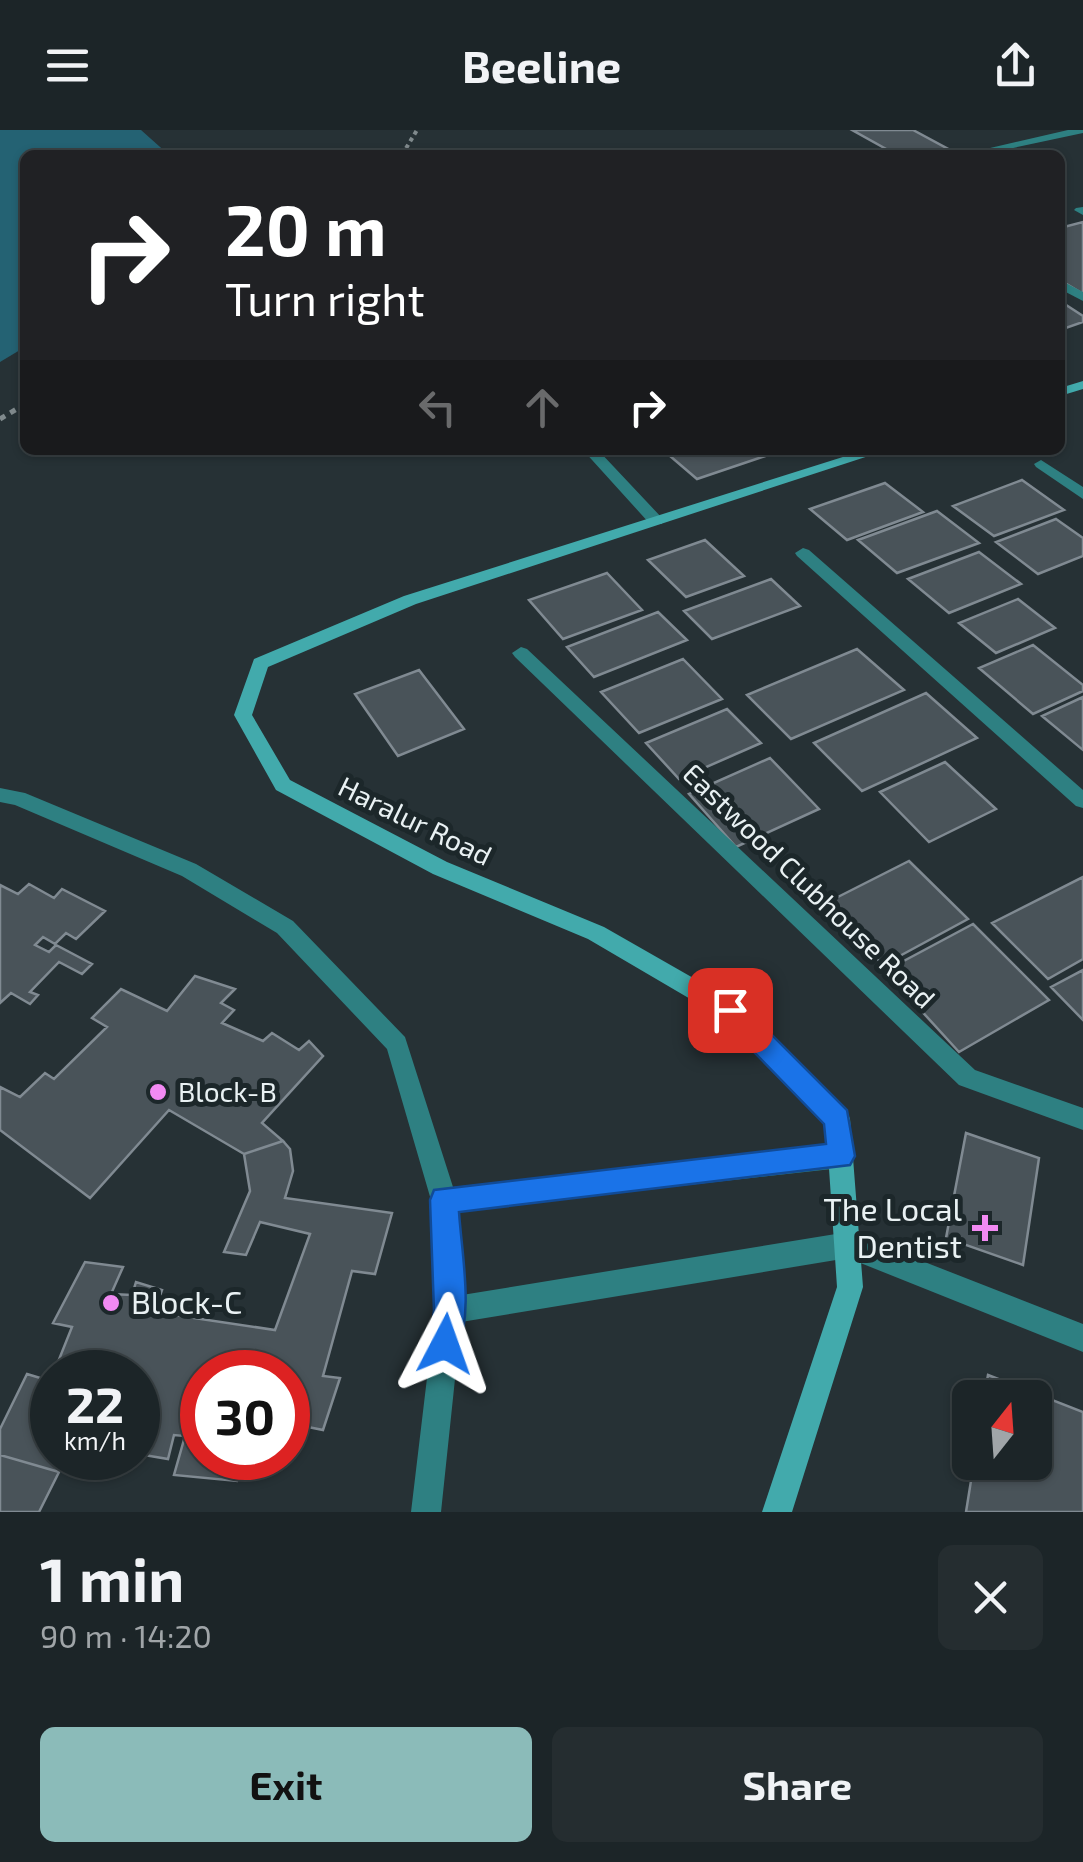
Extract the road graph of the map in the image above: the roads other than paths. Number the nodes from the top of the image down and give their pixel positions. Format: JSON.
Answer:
{"nodes":[{"id":1,"x":1082,"y":130,"type":"edge"},
{"id":2,"x":988,"y":150,"type":"edge"},
{"id":3,"x":595,"y":455,"type":"edge"},
{"id":4,"x":864,"y":455,"type":"edge"},
{"id":5,"x":1041,"y":464,"type":"dead end"},
{"id":6,"x":1083,"y":494,"type":"edge"},
{"id":7,"x":656,"y":522,"type":"junction"},
{"id":8,"x":803,"y":552,"type":"dead end"},
{"id":9,"x":521,"y":653,"type":"dead end"},
{"id":10,"x":0,"y":795,"type":"edge"},
{"id":11,"x":1083,"y":801,"type":"edge"},
{"id":12,"x":1083,"y":1118,"type":"edge"},
{"id":13,"x":840,"y":1156,"type":"junction"},
{"id":14,"x":444,"y":1200,"type":"junction"},
{"id":15,"x":848,"y":1245,"type":"junction"},
{"id":16,"x":449,"y":1311,"type":"junction"},
{"id":17,"x":1083,"y":1338,"type":"edge"},
{"id":18,"x":426,"y":1512,"type":"edge"},
{"id":19,"x":776,"y":1512,"type":"edge"}],
"edges":[{"from":1,"to":2,"type":"street"},
{"from":3,"to":7,"type":"street"},
{"from":4,"to":7,"type":"street","name":"Haralur Road"},
{"from":5,"to":6,"type":"street"},
{"from":7,"to":13,"type":"street","name":"Haralur Road"},
{"from":8,"to":11,"type":"street"},
{"from":9,"to":12,"type":"street","name":"Eastwood Clubhouse Road"},
{"from":10,"to":14,"type":"street"},
{"from":13,"to":14,"type":"street"},
{"from":13,"to":15,"type":"street","name":"Haralur Road"},
{"from":14,"to":16,"type":"street"},
{"from":15,"to":16,"type":"street"},
{"from":15,"to":17,"type":"street"},
{"from":15,"to":19,"type":"street","name":"Haralur Road"},
{"from":16,"to":18,"type":"street"}]}
